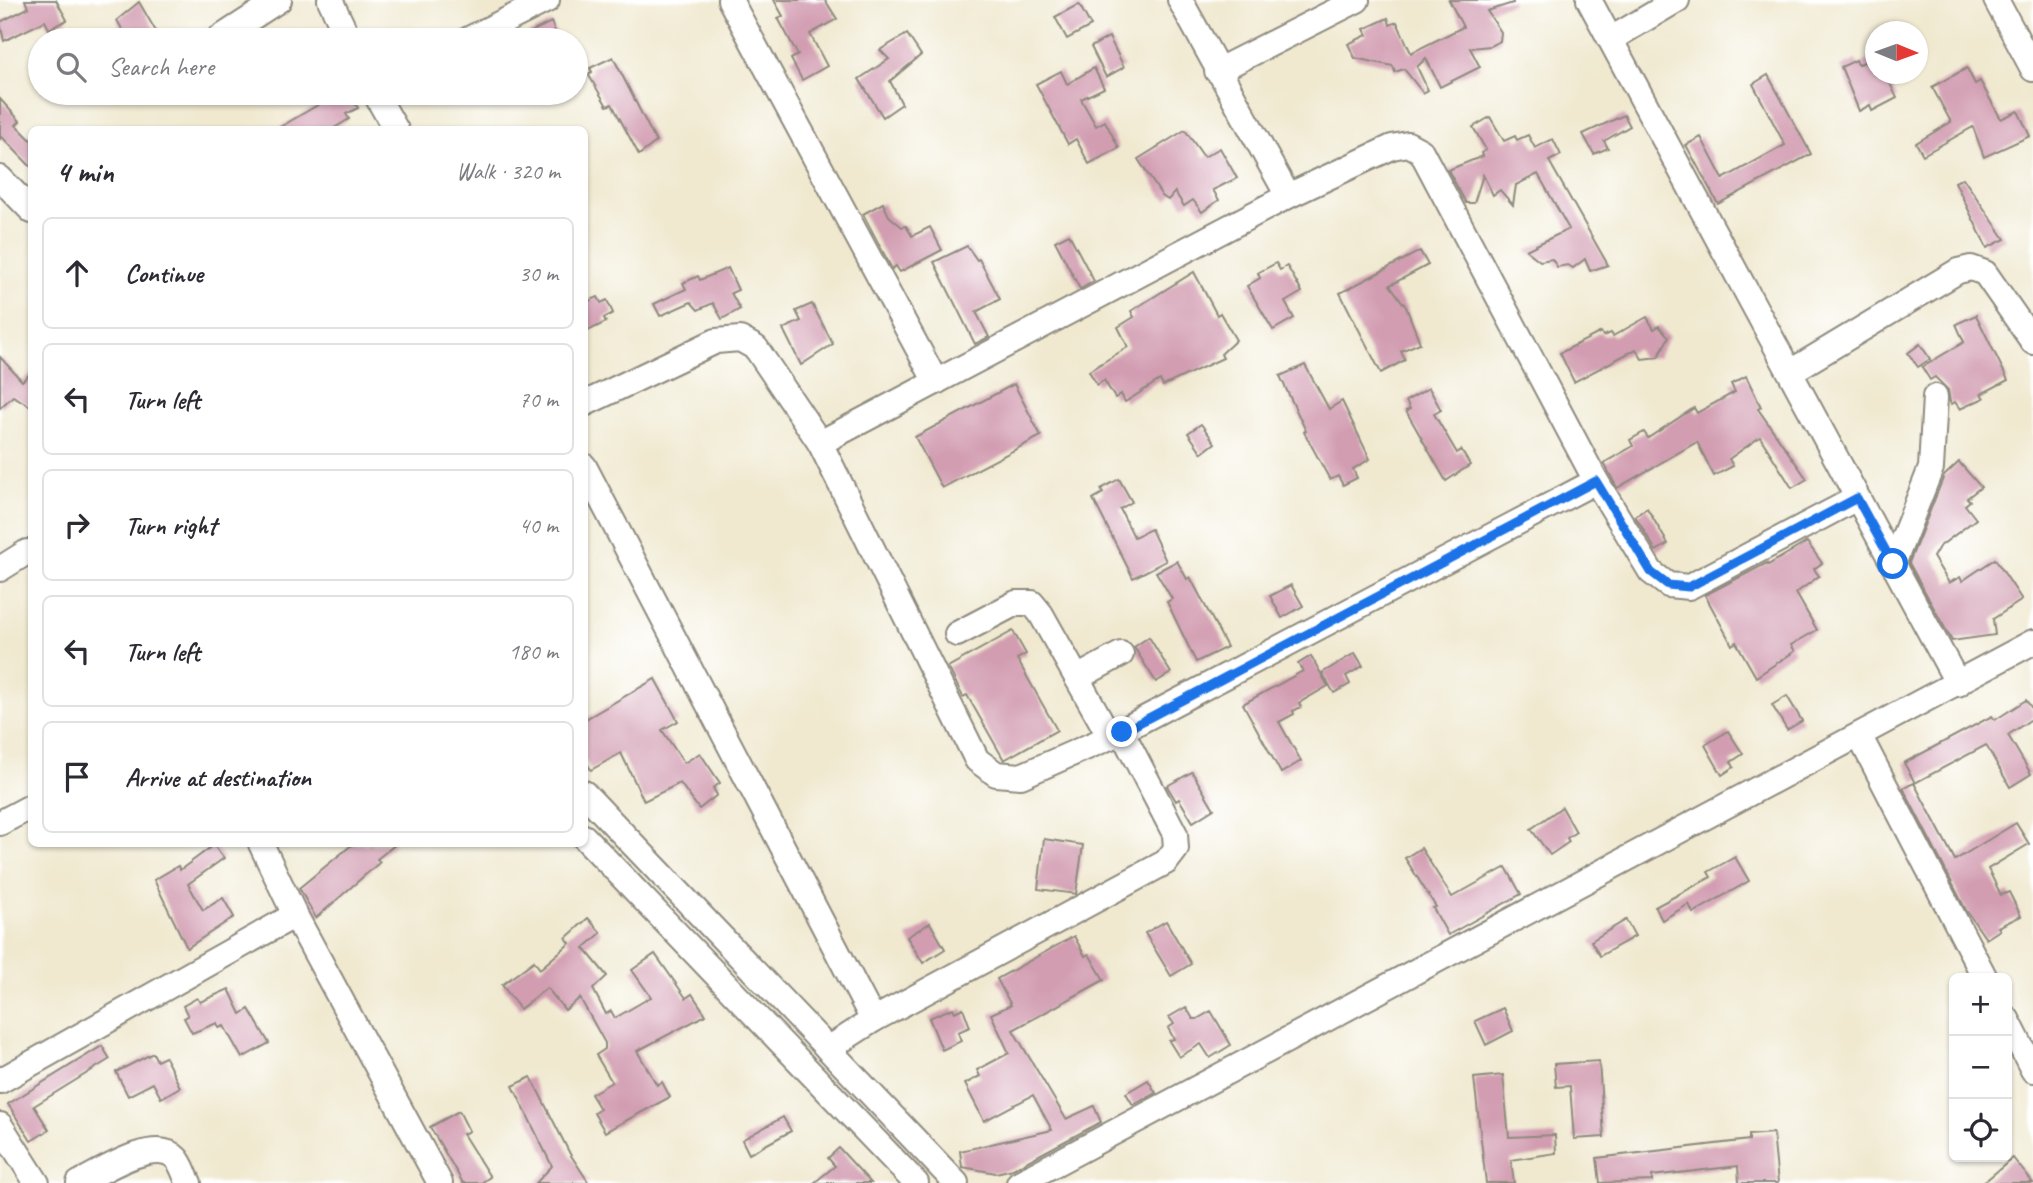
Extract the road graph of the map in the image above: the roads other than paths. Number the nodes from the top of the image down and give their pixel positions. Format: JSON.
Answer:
{"nodes":[{"id":1,"x":279,"y":0,"type":"edge"},
{"id":2,"x":330,"y":0,"type":"edge"},
{"id":3,"x":547,"y":0,"type":"edge"},
{"id":4,"x":730,"y":0,"type":"edge"},
{"id":5,"x":1180,"y":0,"type":"edge"},
{"id":6,"x":1357,"y":0,"type":"edge"},
{"id":7,"x":1589,"y":0,"type":"edge"},
{"id":8,"x":1677,"y":0,"type":"edge"},
{"id":9,"x":1996,"y":0,"type":"edge"},
{"id":10,"x":236,"y":28,"type":"edge"},
{"id":11,"x":343,"y":28,"type":"edge"},
{"id":12,"x":491,"y":28,"type":"edge"},
{"id":13,"x":1611,"y":40,"type":"junction"},
{"id":14,"x":2033,"y":69,"type":"edge"},
{"id":15,"x":1217,"y":71,"type":"junction"},
{"id":16,"x":382,"y":105,"type":"edge"},
{"id":17,"x":394,"y":126,"type":"edge"},
{"id":18,"x":0,"y":178,"type":"edge"},
{"id":19,"x":1288,"y":196,"type":"junction"},
{"id":20,"x":28,"y":207,"type":"edge"},
{"id":21,"x":2033,"y":342,"type":"edge"},
{"id":22,"x":1792,"y":371,"type":"junction"},
{"id":23,"x":936,"y":382,"type":"junction"},
{"id":24,"x":1935,"y":397,"type":"dead end"},
{"id":25,"x":588,"y":402,"type":"edge"},
{"id":26,"x":820,"y":443,"type":"junction"},
{"id":27,"x":588,"y":474,"type":"edge"},
{"id":28,"x":1596,"y":481,"type":"junction"},
{"id":29,"x":1857,"y":498,"type":"junction"},
{"id":30,"x":27,"y":552,"type":"dead end"},
{"id":31,"x":1893,"y":564,"type":"junction"},
{"id":32,"x":0,"y":569,"type":"edge"},
{"id":33,"x":957,"y":634,"type":"dead end"},
{"id":34,"x":2033,"y":642,"type":"edge"},
{"id":35,"x":1121,"y":654,"type":"dead end"},
{"id":36,"x":1077,"y":678,"type":"junction"},
{"id":37,"x":1958,"y":684,"type":"junction"},
{"id":38,"x":1116,"y":734,"type":"junction"},
{"id":39,"x":1860,"y":737,"type":"junction"},
{"id":40,"x":588,"y":797,"type":"edge"},
{"id":41,"x":28,"y":808,"type":"edge"},
{"id":42,"x":0,"y":823,"type":"edge"},
{"id":43,"x":588,"y":841,"type":"edge"},
{"id":44,"x":262,"y":847,"type":"edge"},
{"id":45,"x":295,"y":915,"type":"junction"},
{"id":46,"x":1982,"y":973,"type":"edge"},
{"id":47,"x":873,"y":1020,"type":"junction"},
{"id":48,"x":2012,"y":1029,"type":"edge"},
{"id":49,"x":828,"y":1049,"type":"junction"},
{"id":50,"x":2033,"y":1070,"type":"edge"},
{"id":51,"x":0,"y":1081,"type":"edge"},
{"id":52,"x":0,"y":1125,"type":"edge"},
{"id":53,"x":945,"y":1180,"type":"edge"},
{"id":54,"x":37,"y":1183,"type":"edge"},
{"id":55,"x":79,"y":1183,"type":"edge"},
{"id":56,"x":189,"y":1183,"type":"edge"},
{"id":57,"x":440,"y":1183,"type":"edge"},
{"id":58,"x":916,"y":1183,"type":"edge"},
{"id":59,"x":1019,"y":1183,"type":"edge"}],
"edges":[{"from":1,"to":10,"type":"street"},
{"from":2,"to":11,"type":"street"},
{"from":3,"to":12,"type":"street"},
{"from":4,"to":23,"type":"street"},
{"from":5,"to":15,"type":"street"},
{"from":6,"to":15,"type":"street"},
{"from":7,"to":13,"type":"street"},
{"from":8,"to":13,"type":"street"},
{"from":9,"to":14,"type":"street"},
{"from":13,"to":22,"type":"street"},
{"from":15,"to":19,"type":"street"},
{"from":16,"to":17,"type":"street"},
{"from":18,"to":20,"type":"street"},
{"from":19,"to":23,"type":"street"},
{"from":19,"to":28,"type":"street"},
{"from":21,"to":22,"type":"street"},
{"from":22,"to":29,"type":"street"},
{"from":23,"to":26,"type":"street"},
{"from":24,"to":31,"type":"street"},
{"from":25,"to":26,"type":"street"},
{"from":26,"to":38,"type":"street"},
{"from":27,"to":47,"type":"street"},
{"from":28,"to":29,"type":"street"},
{"from":28,"to":38,"type":"street"},
{"from":29,"to":31,"type":"street"},
{"from":30,"to":32,"type":"street"},
{"from":31,"to":37,"type":"street"},
{"from":33,"to":36,"type":"street"},
{"from":34,"to":37,"type":"street"},
{"from":35,"to":36,"type":"street"},
{"from":36,"to":38,"type":"street"},
{"from":37,"to":39,"type":"street"},
{"from":38,"to":47,"type":"street"},
{"from":39,"to":46,"type":"street"},
{"from":39,"to":59,"type":"street"},
{"from":40,"to":49,"type":"street"},
{"from":41,"to":42,"type":"street"},
{"from":43,"to":58,"type":"street"},
{"from":44,"to":45,"type":"street"},
{"from":45,"to":51,"type":"street"},
{"from":45,"to":57,"type":"street"},
{"from":47,"to":49,"type":"street"},
{"from":48,"to":50,"type":"street"},
{"from":49,"to":53,"type":"street"},
{"from":52,"to":54,"type":"street"},
{"from":55,"to":56,"type":"street"}]}
